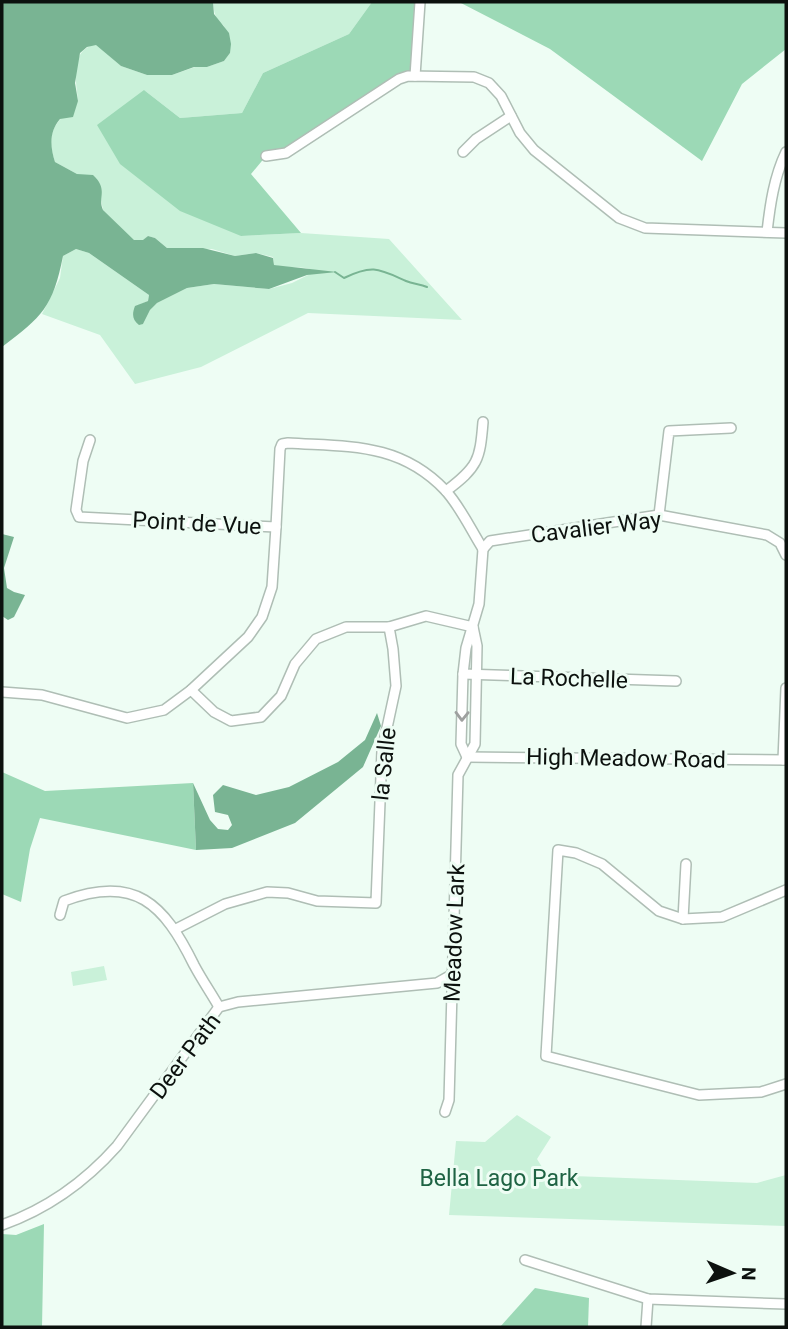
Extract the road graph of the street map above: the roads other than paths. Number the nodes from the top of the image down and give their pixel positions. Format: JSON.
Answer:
{"nodes":[{"id":1,"x":420,"y":2,"type":"edge"},
{"id":2,"x":415,"y":76,"type":"junction"},
{"id":3,"x":511,"y":116,"type":"junction"},
{"id":4,"x":463,"y":152,"type":"dead end"},
{"id":5,"x":786,"y":152,"type":"edge"},
{"id":6,"x":266,"y":156,"type":"dead end"},
{"id":7,"x":767,"y":232,"type":"junction"},
{"id":8,"x":786,"y":233,"type":"edge"},
{"id":9,"x":483,"y":422,"type":"dead end"},
{"id":10,"x":731,"y":428,"type":"dead end"},
{"id":11,"x":90,"y":440,"type":"dead end"},
{"id":12,"x":446,"y":491,"type":"junction"},
{"id":13,"x":659,"y":515,"type":"junction"},
{"id":14,"x":276,"y":527,"type":"junction"},
{"id":15,"x":483,"y":549,"type":"junction"},
{"id":16,"x":786,"y":555,"type":"edge"},
{"id":17,"x":388,"y":627,"type":"junction"},
{"id":18,"x":473,"y":627,"type":"junction"},
{"id":19,"x":463,"y":674,"type":"junction"},
{"id":20,"x":476,"y":675,"type":"junction"},
{"id":21,"x":676,"y":681,"type":"dead end"},
{"id":22,"x":786,"y":688,"type":"edge"},
{"id":23,"x":191,"y":690,"type":"junction"},
{"id":24,"x":2,"y":692,"type":"edge"},
{"id":25,"x":467,"y":757,"type":"junction"},
{"id":26,"x":785,"y":760,"type":"edge"},
{"id":27,"x":686,"y":864,"type":"dead end"},
{"id":28,"x":786,"y":890,"type":"edge"},
{"id":29,"x":60,"y":915,"type":"dead end"},
{"id":30,"x":683,"y":919,"type":"junction"},
{"id":31,"x":176,"y":929,"type":"junction"},
{"id":32,"x":453,"y":974,"type":"junction"},
{"id":33,"x":219,"y":1007,"type":"junction"},
{"id":34,"x":786,"y":1084,"type":"edge"},
{"id":35,"x":445,"y":1112,"type":"dead end"},
{"id":36,"x":2,"y":1225,"type":"edge"},
{"id":37,"x":525,"y":1260,"type":"dead end"},
{"id":38,"x":648,"y":1299,"type":"junction"},
{"id":39,"x":786,"y":1304,"type":"edge"},
{"id":40,"x":646,"y":1327,"type":"edge"}],
"edges":[{"from":1,"to":2,"type":"street"},
{"from":2,"to":3,"type":"street"},
{"from":2,"to":6,"type":"street"},
{"from":3,"to":4,"type":"street"},
{"from":3,"to":7,"type":"street"},
{"from":5,"to":7,"type":"street"},
{"from":7,"to":8,"type":"street"},
{"from":9,"to":12,"type":"street"},
{"from":10,"to":13,"type":"street"},
{"from":11,"to":14,"type":"street","name":"Point de Vue"},
{"from":12,"to":14,"type":"street","name":"Point de Vue"},
{"from":12,"to":15,"type":"street","name":"Point de Vue"},
{"from":13,"to":15,"type":"street","name":"Cavalier Way"},
{"from":13,"to":16,"type":"street","name":"Cavalier Way"},
{"from":14,"to":23,"type":"street"},
{"from":15,"to":18,"type":"street"},
{"from":17,"to":18,"type":"street"},
{"from":17,"to":23,"type":"street"},
{"from":17,"to":31,"type":"street","name":"la Salle"},
{"from":18,"to":19,"type":"street"},
{"from":18,"to":20,"type":"street","name":"Meadow Lark"},
{"from":19,"to":20,"type":"street","name":"La Rochelle"},
{"from":19,"to":25,"type":"street","one_way":true},
{"from":20,"to":21,"type":"street","name":"La Rochelle"},
{"from":20,"to":25,"type":"street","name":"Meadow Lark"},
{"from":22,"to":26,"type":"street"},
{"from":23,"to":24,"type":"street"},
{"from":25,"to":26,"type":"street","name":"High Meadow Road"},
{"from":25,"to":32,"type":"street","name":"Meadow Lark"},
{"from":27,"to":30,"type":"street"},
{"from":28,"to":30,"type":"street"},
{"from":29,"to":31,"type":"street"},
{"from":30,"to":34,"type":"street"},
{"from":31,"to":33,"type":"street"},
{"from":32,"to":33,"type":"street","name":"Deer Path"},
{"from":32,"to":35,"type":"street","name":"Meadow Lark"},
{"from":33,"to":36,"type":"street","name":"Deer Path"},
{"from":37,"to":38,"type":"street"},
{"from":38,"to":39,"type":"street"},
{"from":38,"to":40,"type":"street"}]}
